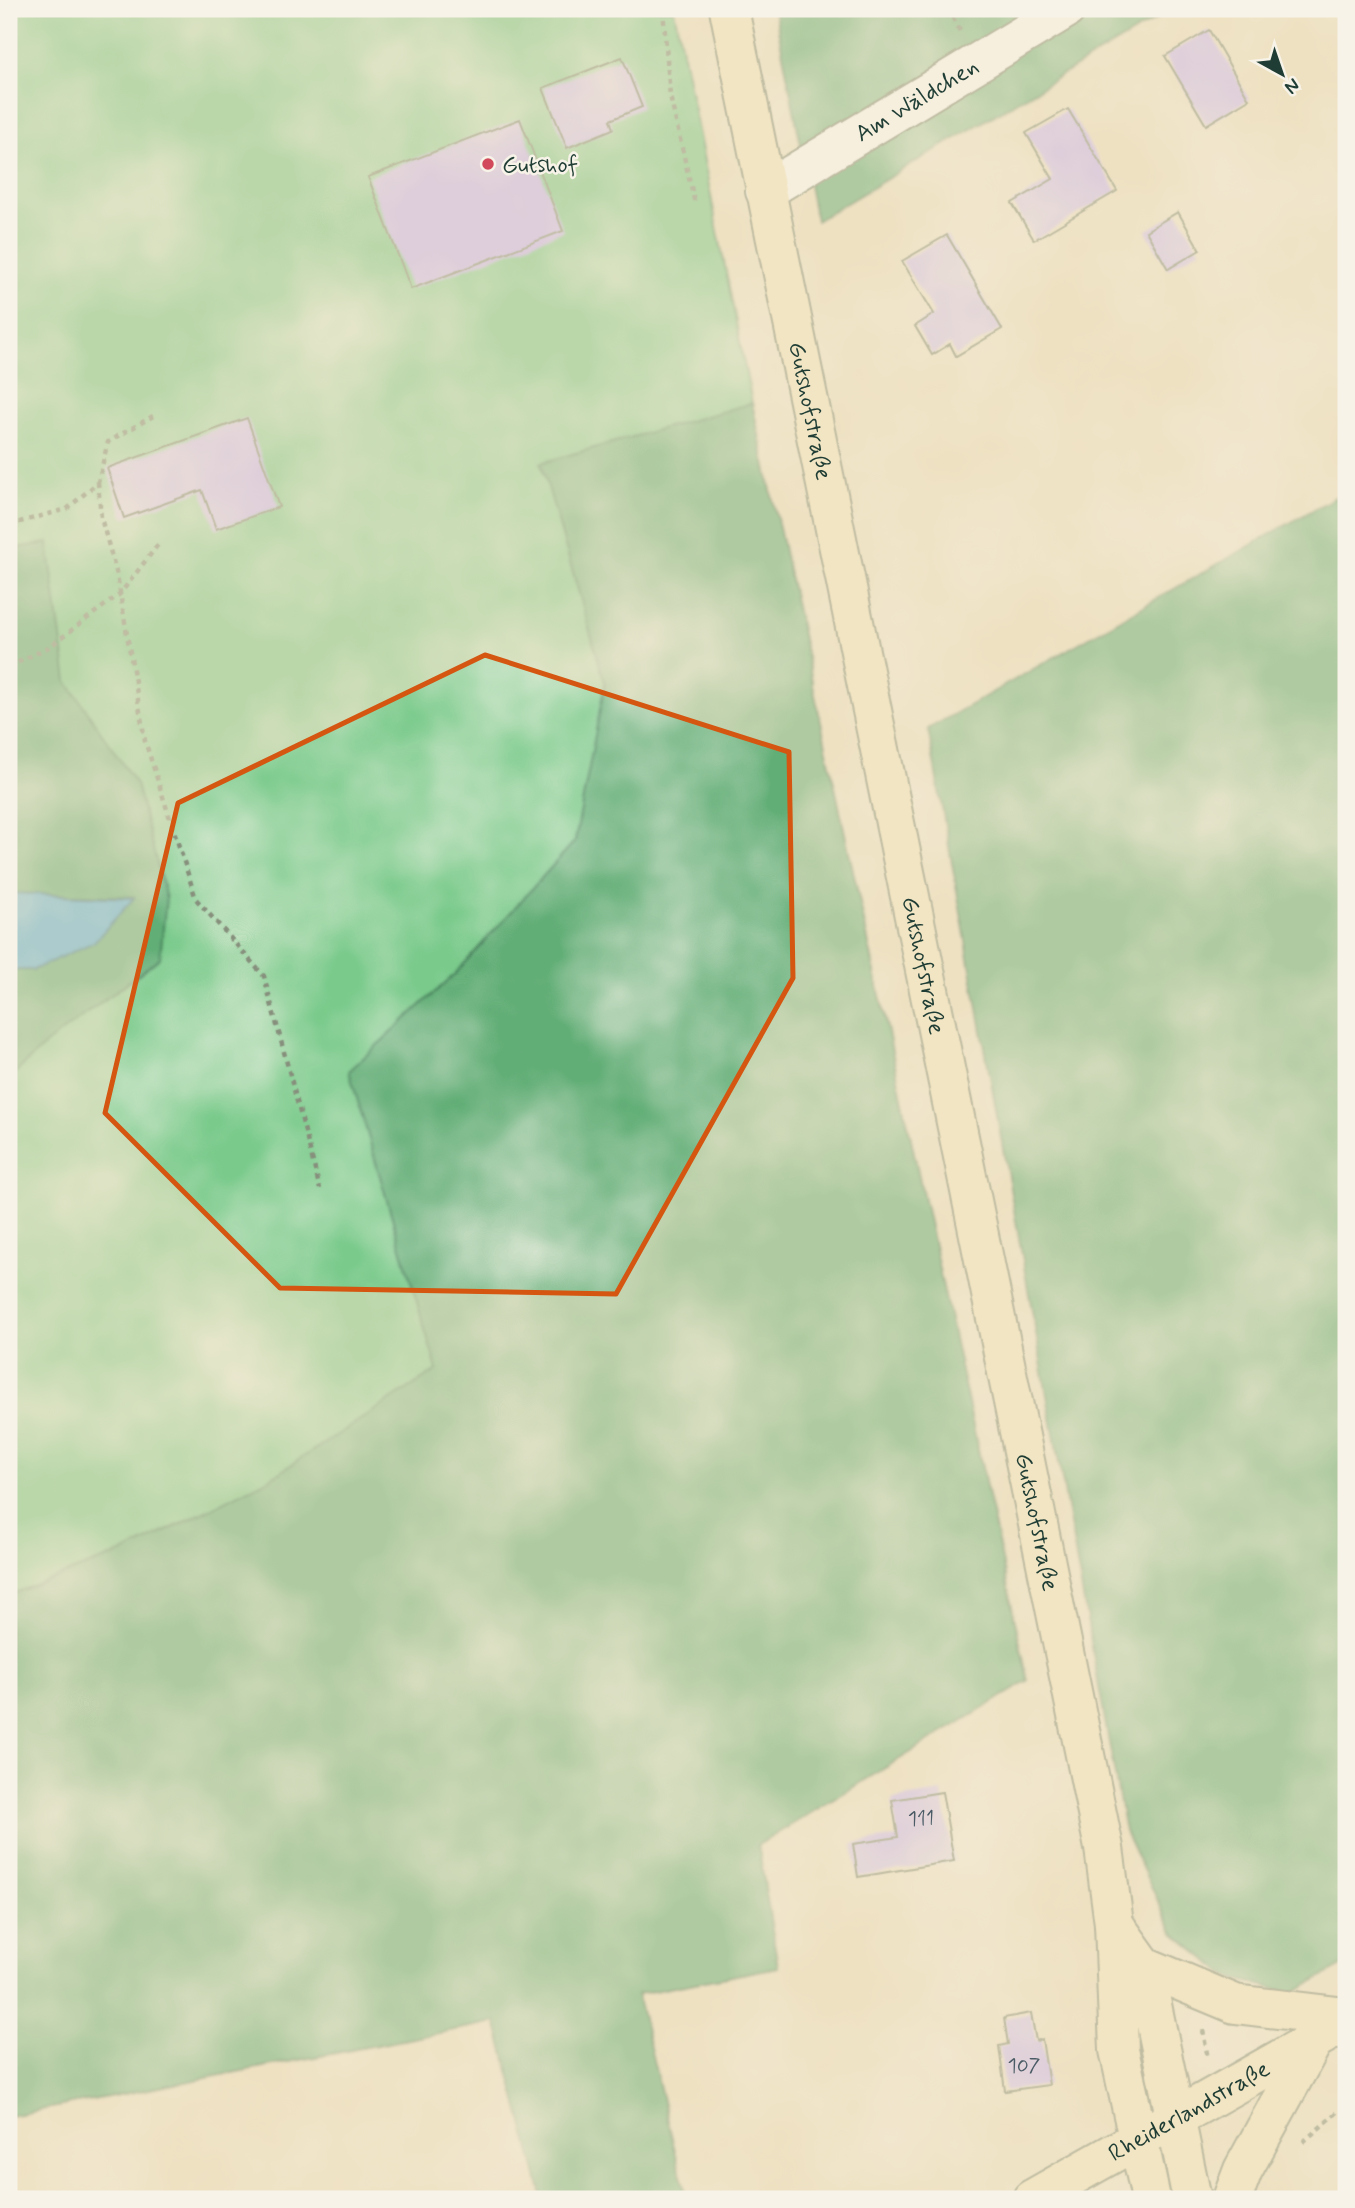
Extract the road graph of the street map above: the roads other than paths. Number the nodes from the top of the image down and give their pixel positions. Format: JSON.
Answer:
{"nodes":[{"id":1,"x":729,"y":9,"type":"edge"},
{"id":2,"x":1066,"y":9,"type":"edge"},
{"id":3,"x":765,"y":191,"type":"junction"},
{"id":4,"x":1114,"y":1924,"type":"junction"},
{"id":5,"x":1144,"y":1966,"type":"junction"},
{"id":6,"x":1346,"y":2017,"type":"edge"},
{"id":7,"x":1330,"y":2031,"type":"edge"},
{"id":8,"x":1175,"y":2117,"type":"junction"},
{"id":9,"x":1138,"y":2138,"type":"junction"},
{"id":10,"x":1031,"y":2199,"type":"edge"},
{"id":11,"x":1151,"y":2199,"type":"edge"},
{"id":12,"x":1192,"y":2199,"type":"edge"},
{"id":13,"x":1232,"y":2199,"type":"edge"}],
"edges":[{"from":1,"to":3,"type":"street","name":"Gutshofstraße"},
{"from":2,"to":3,"type":"street","name":"Am Wäldchen"},
{"from":3,"to":4,"type":"street","name":"Gutshofstraße"},
{"from":4,"to":5,"type":"street","name":"Gutshofstraße"},
{"from":4,"to":9,"type":"street","name":"Gutshofstraße"},
{"from":5,"to":6,"type":"street"},
{"from":5,"to":8,"type":"street","name":"Gutshofstraße"},
{"from":7,"to":8,"type":"street","name":"Rheiderlandstraße"},
{"from":7,"to":13,"type":"street"},
{"from":8,"to":9,"type":"street","name":"Rheiderlandstraße"},
{"from":8,"to":12,"type":"street","name":"Gutshofstraße"},
{"from":9,"to":10,"type":"street","name":"Rheiderlandstraße"},
{"from":9,"to":11,"type":"street","name":"Gutshofstraße"}]}
